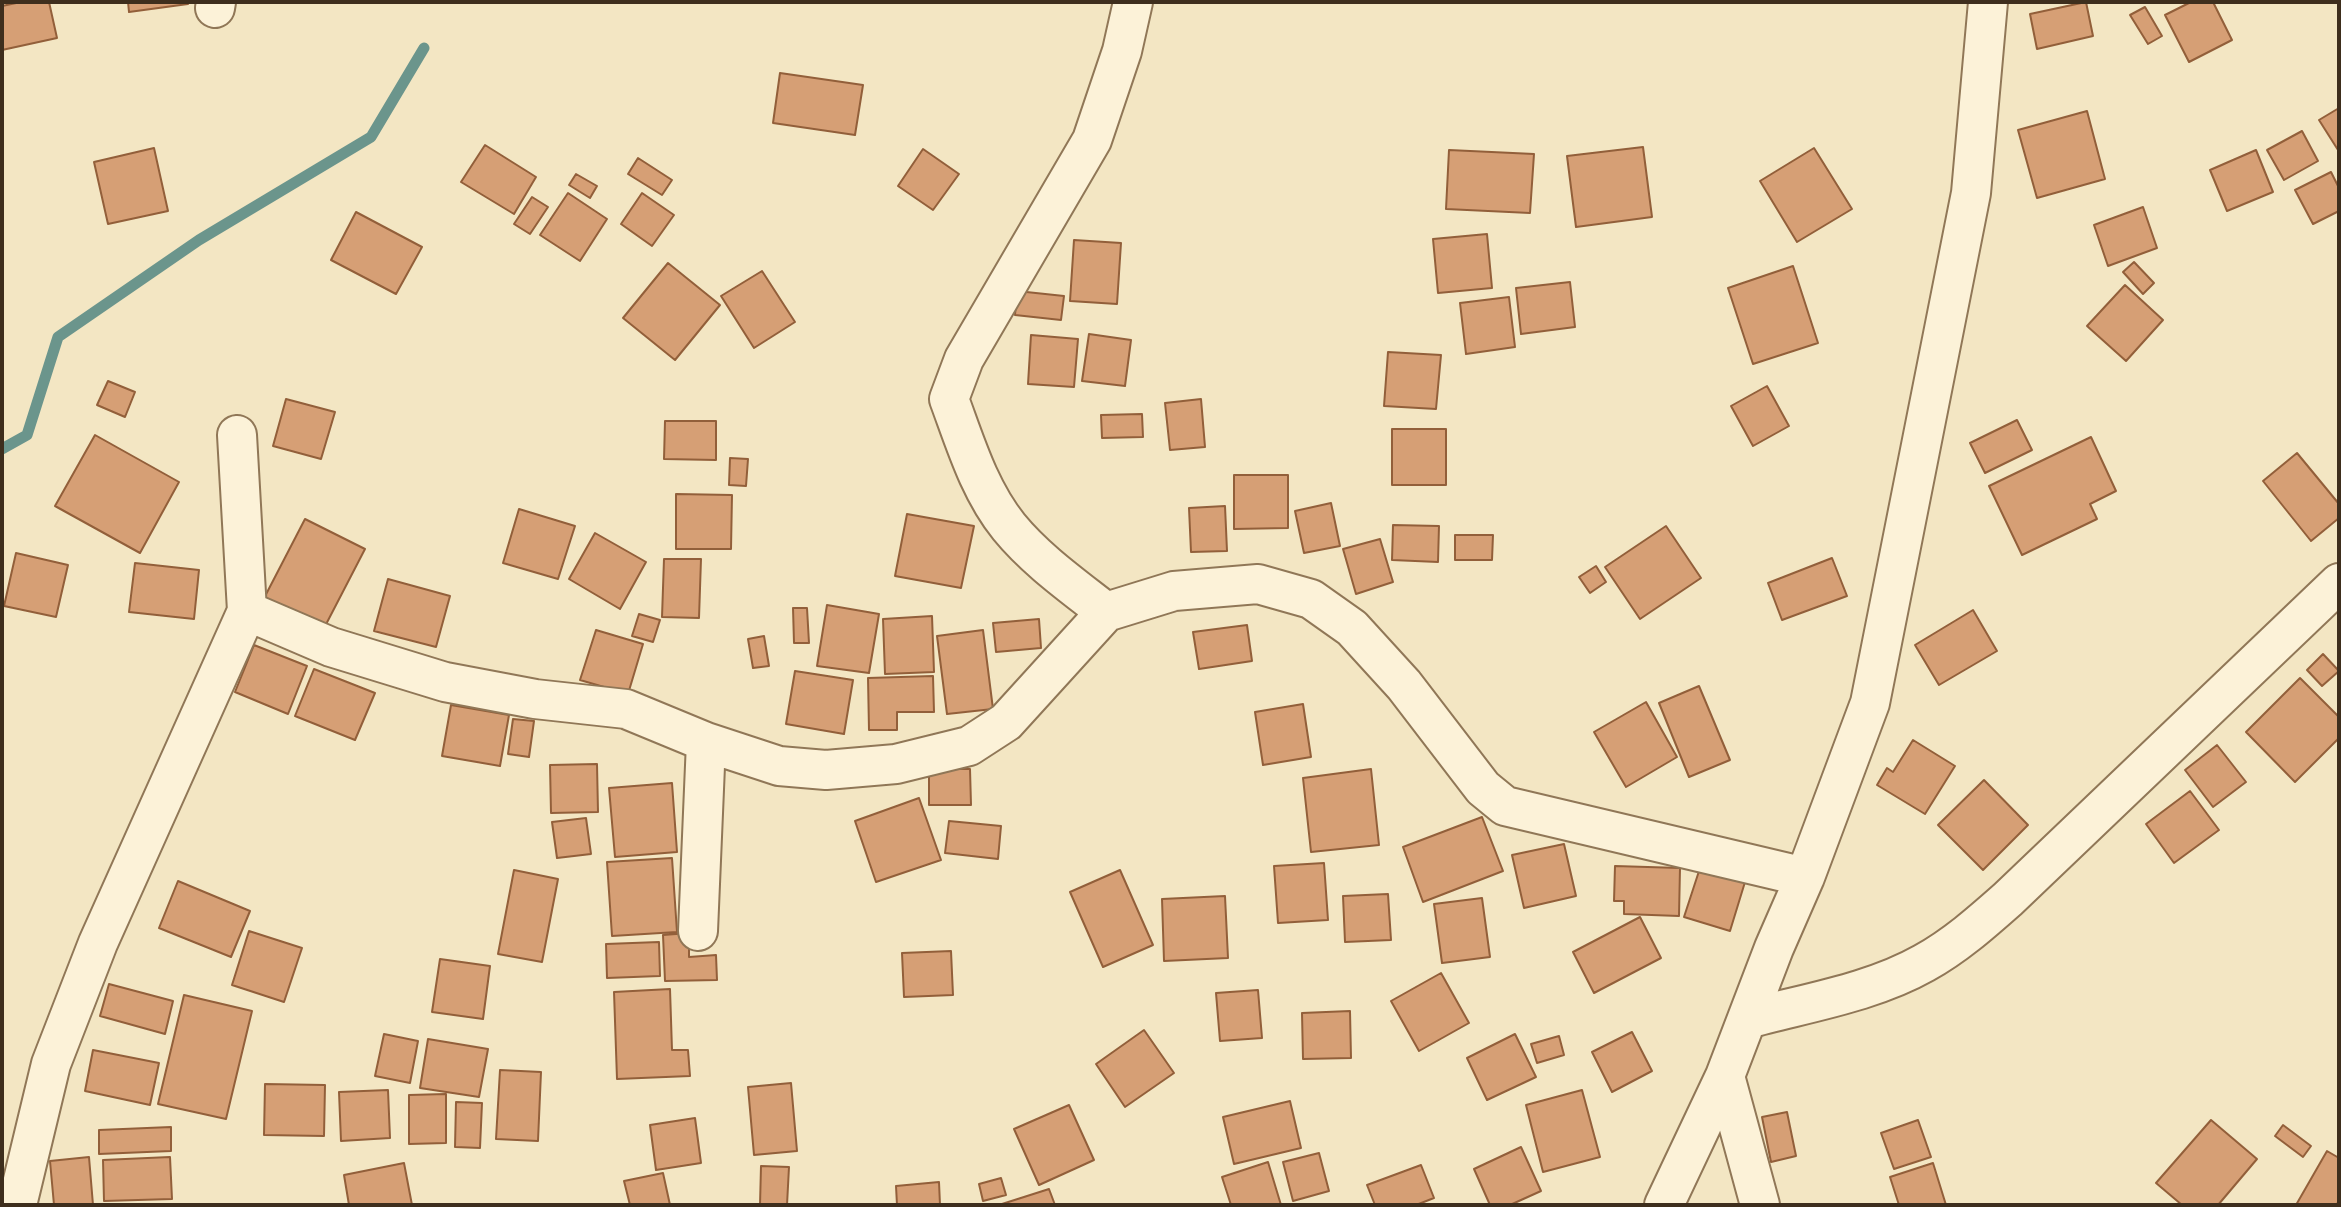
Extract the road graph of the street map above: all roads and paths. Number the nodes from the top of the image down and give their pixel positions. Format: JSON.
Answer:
{"nodes":[{"id":1,"x":1133,"y":2,"type":"edge"},
{"id":2,"x":1988,"y":2,"type":"edge"},
{"id":3,"x":237,"y":435,"type":"dead end"},
{"id":4,"x":2339,"y":583,"type":"edge"},
{"id":5,"x":247,"y":611,"type":"junction"},
{"id":6,"x":1106,"y":612,"type":"junction"},
{"id":7,"x":706,"y":742,"type":"junction"},
{"id":8,"x":1805,"y":877,"type":"junction"},
{"id":9,"x":698,"y":931,"type":"dead end"},
{"id":10,"x":1747,"y":1019,"type":"junction"},
{"id":11,"x":1725,"y":1076,"type":"junction"},
{"id":12,"x":1668,"y":1197,"type":"edge"},
{"id":13,"x":17,"y":1205,"type":"edge"},
{"id":14,"x":1632,"y":1205,"type":"edge"},
{"id":15,"x":1760,"y":1205,"type":"edge"}],
"edges":[{"from":1,"to":6,"type":"street"},
{"from":2,"to":8,"type":"street"},
{"from":3,"to":5,"type":"street"},
{"from":4,"to":10,"type":"street"},
{"from":5,"to":7,"type":"street"},
{"from":5,"to":13,"type":"street"},
{"from":6,"to":7,"type":"street"},
{"from":6,"to":8,"type":"street"},
{"from":7,"to":9,"type":"street"},
{"from":8,"to":10,"type":"street"},
{"from":10,"to":11,"type":"street"},
{"from":11,"to":12,"type":"street"},
{"from":11,"to":15,"type":"street"},
{"from":12,"to":14,"type":"street"}]}
